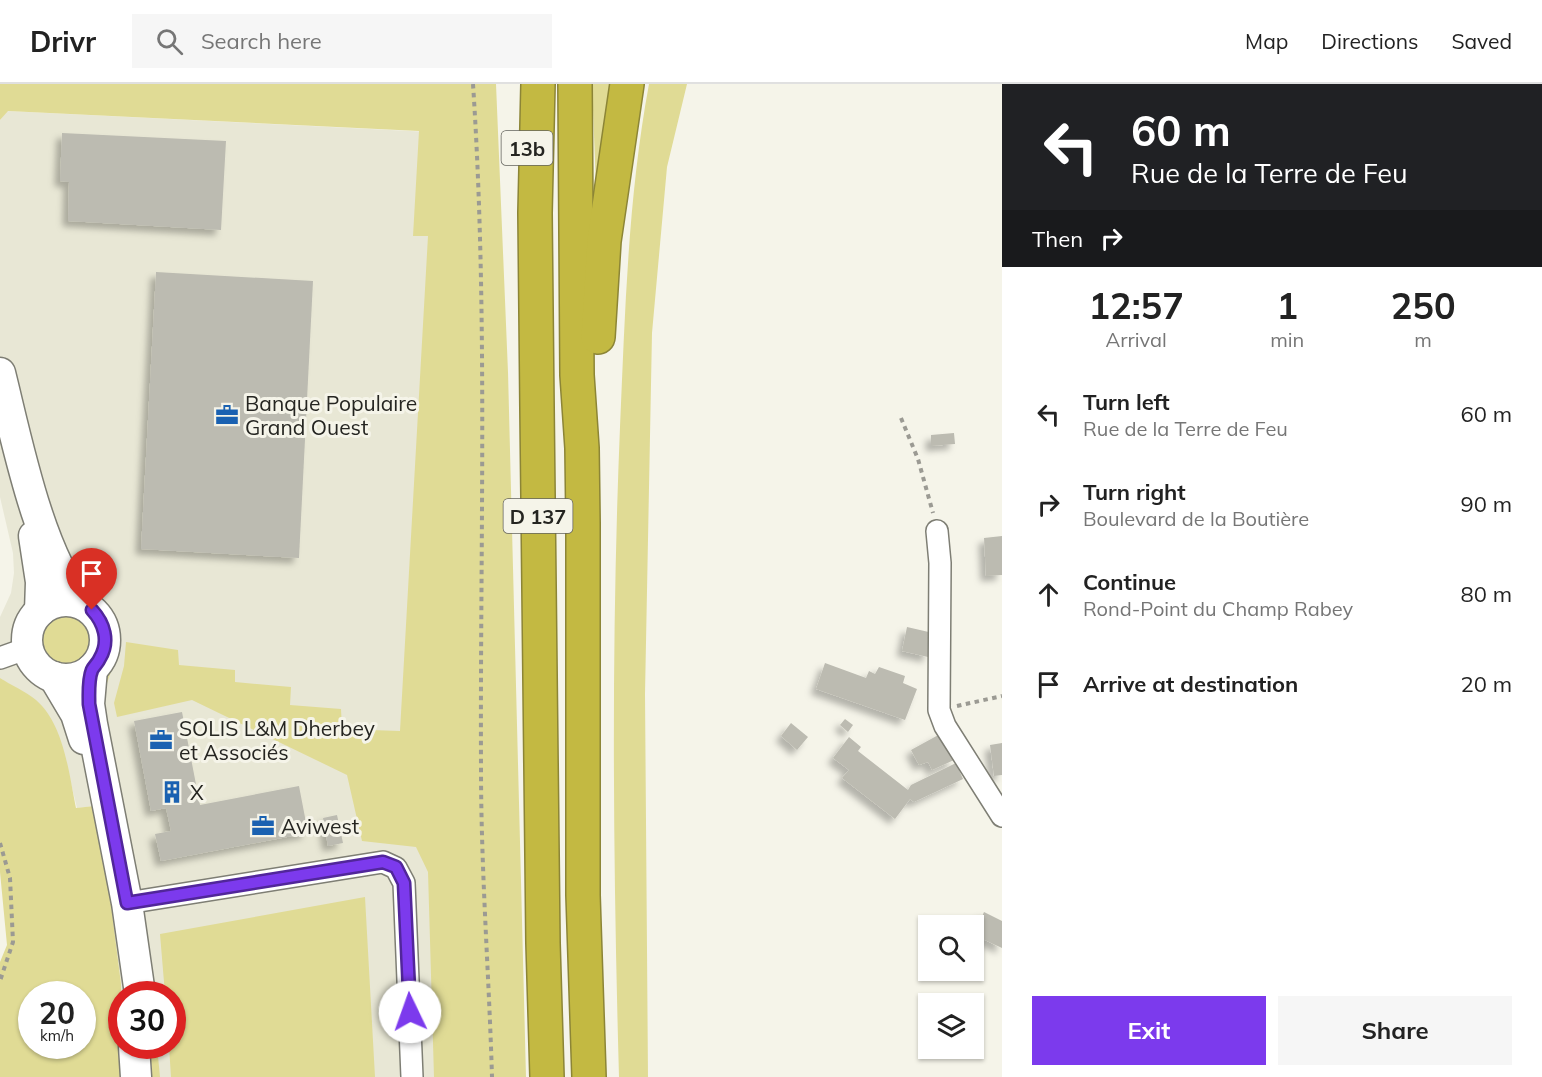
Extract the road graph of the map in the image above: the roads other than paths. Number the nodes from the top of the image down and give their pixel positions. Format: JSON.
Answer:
{"nodes":[{"id":1,"x":518,"y":84,"type":"edge"},
{"id":2,"x":538,"y":84,"type":"edge"},
{"id":3,"x":575,"y":84,"type":"edge"},
{"id":4,"x":627,"y":84,"type":"edge"},
{"id":5,"x":536,"y":213,"type":"junction"},
{"id":6,"x":0,"y":373,"type":"edge"},
{"id":7,"x":582,"y":448,"type":"junction"},
{"id":8,"x":26,"y":476,"type":"junction"},
{"id":9,"x":937,"y":531,"type":"road end"},
{"id":10,"x":82,"y":604,"type":"junction"},
{"id":11,"x":40,"y":610,"type":"junction"},
{"id":12,"x":28,"y":648,"type":"junction"},
{"id":13,"x":0,"y":658,"type":"edge"},
{"id":14,"x":92,"y":669,"type":"junction"},
{"id":15,"x":54,"y":677,"type":"junction"},
{"id":16,"x":1002,"y":816,"type":"edge"},
{"id":17,"x":127,"y":903,"type":"junction"},
{"id":18,"x":127,"y":981,"type":"edge"},
{"id":19,"x":138,"y":981,"type":"edge"},
{"id":20,"x":135,"y":1059,"type":"edge"},
{"id":21,"x":146,"y":1059,"type":"edge"},
{"id":22,"x":136,"y":1077,"type":"edge"},
{"id":23,"x":147,"y":1077,"type":"edge"},
{"id":24,"x":412,"y":1077,"type":"edge"},
{"id":25,"x":548,"y":1077,"type":"edge"},
{"id":26,"x":589,"y":1077,"type":"edge"}],
"edges":[{"from":1,"to":5,"type":"highway","number":"13b"},
{"from":2,"to":5,"type":"highway","number":"D 137"},
{"from":3,"to":7,"type":"highway","number":"D 137"},
{"from":4,"to":7,"type":"highway"},
{"from":5,"to":25,"type":"highway","number":"D 137"},
{"from":6,"to":8,"type":"street"},
{"from":7,"to":26,"type":"highway","number":"D 137"},
{"from":8,"to":10,"type":"street"},
{"from":8,"to":11,"type":"street"},
{"from":9,"to":16,"type":"street"},
{"from":10,"to":11,"type":"street"},
{"from":10,"to":14,"type":"street"},
{"from":11,"to":12,"type":"street"},
{"from":12,"to":13,"type":"street"},
{"from":12,"to":15,"type":"street"},
{"from":14,"to":15,"type":"street"},
{"from":14,"to":17,"type":"street"},
{"from":15,"to":18,"type":"street"},
{"from":17,"to":19,"type":"street"},
{"from":17,"to":24,"type":"street"},
{"from":20,"to":22,"type":"street"},
{"from":21,"to":23,"type":"street"}]}
